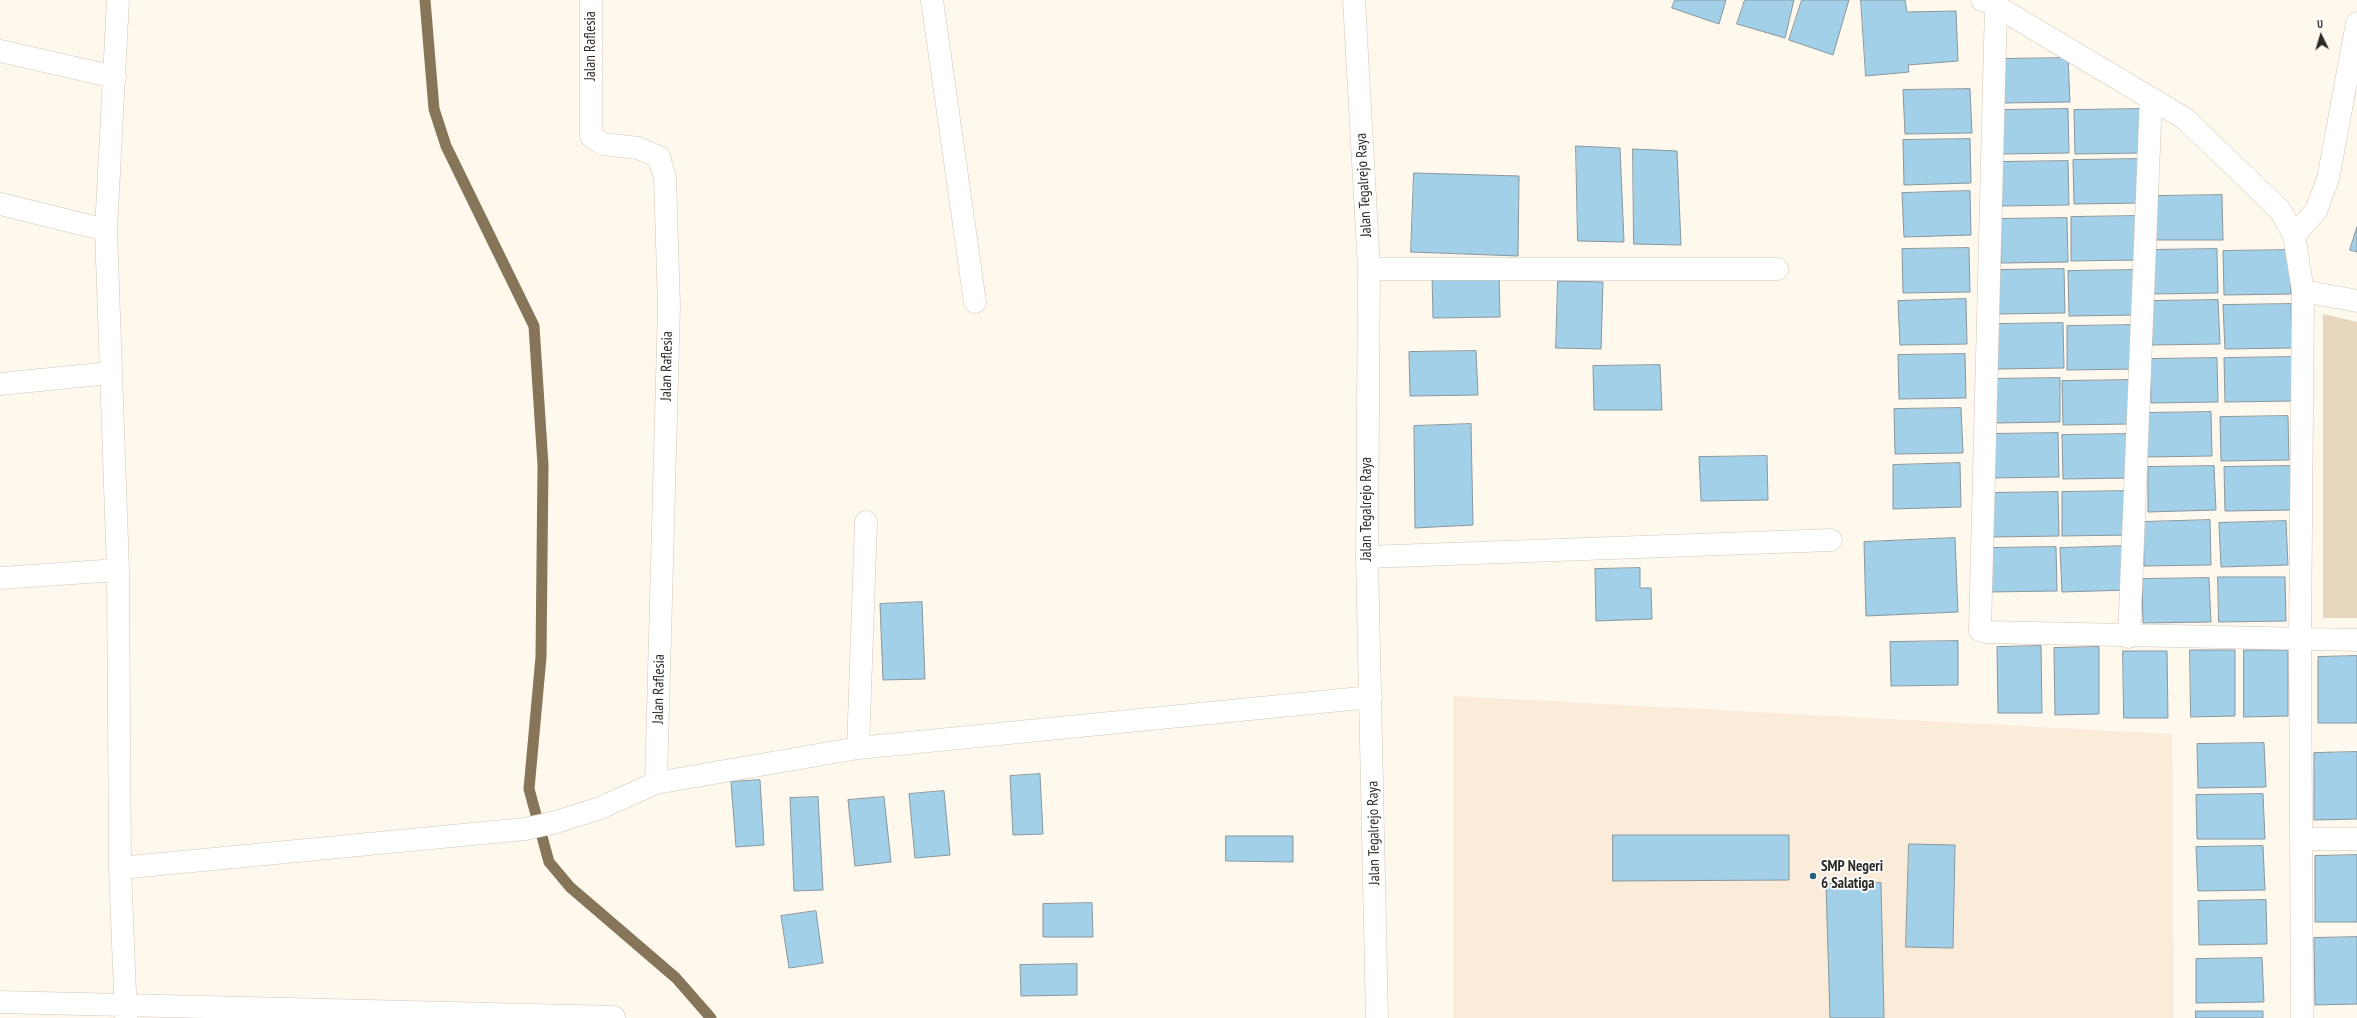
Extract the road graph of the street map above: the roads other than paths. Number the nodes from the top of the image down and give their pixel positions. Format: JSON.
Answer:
{"nodes":[{"id":1,"x":118,"y":0,"type":"edge"},
{"id":2,"x":592,"y":0,"type":"edge"},
{"id":3,"x":932,"y":0,"type":"edge"},
{"id":4,"x":1354,"y":0,"type":"edge"},
{"id":5,"x":1989,"y":3,"type":"edge"},
{"id":6,"x":2357,"y":24,"type":"edge"},
{"id":7,"x":0,"y":51,"type":"edge"},
{"id":8,"x":115,"y":76,"type":"junction"},
{"id":9,"x":2151,"y":98,"type":"junction"},
{"id":10,"x":0,"y":204,"type":"edge"},
{"id":11,"x":106,"y":230,"type":"junction"},
{"id":12,"x":2294,"y":235,"type":"junction"},
{"id":13,"x":1369,"y":269,"type":"junction"},
{"id":14,"x":1777,"y":269,"type":"dead end"},
{"id":15,"x":2303,"y":291,"type":"junction"},
{"id":16,"x":2357,"y":301,"type":"edge"},
{"id":17,"x":975,"y":302,"type":"dead end"},
{"id":18,"x":110,"y":374,"type":"junction"},
{"id":19,"x":0,"y":384,"type":"edge"},
{"id":20,"x":866,"y":522,"type":"dead end"},
{"id":21,"x":1831,"y":540,"type":"dead end"},
{"id":22,"x":1367,"y":557,"type":"junction"},
{"id":23,"x":118,"y":570,"type":"junction"},
{"id":24,"x":0,"y":578,"type":"edge"},
{"id":25,"x":2129,"y":637,"type":"junction"},
{"id":26,"x":2300,"y":638,"type":"junction"},
{"id":27,"x":2357,"y":640,"type":"edge"},
{"id":28,"x":1371,"y":697,"type":"junction"},
{"id":29,"x":858,"y":748,"type":"junction"},
{"id":30,"x":656,"y":783,"type":"junction"},
{"id":31,"x":2301,"y":839,"type":"junction"},
{"id":32,"x":2357,"y":839,"type":"edge"},
{"id":33,"x":120,"y":868,"type":"junction"},
{"id":34,"x":0,"y":1002,"type":"edge"},
{"id":35,"x":126,"y":1011,"type":"edge"},
{"id":36,"x":614,"y":1017,"type":"dead end"},
{"id":37,"x":1377,"y":1018,"type":"edge"},
{"id":38,"x":2302,"y":1018,"type":"edge"}],
"edges":[{"from":1,"to":8,"type":"street"},
{"from":2,"to":30,"type":"street","name":"Jalan Raflesia"},
{"from":3,"to":17,"type":"street"},
{"from":4,"to":13,"type":"street","name":"Jalan Tegalrejo Raya"},
{"from":5,"to":9,"type":"street"},
{"from":5,"to":25,"type":"street"},
{"from":6,"to":12,"type":"street"},
{"from":7,"to":8,"type":"street"},
{"from":8,"to":11,"type":"street"},
{"from":9,"to":12,"type":"street"},
{"from":9,"to":25,"type":"street"},
{"from":10,"to":11,"type":"street"},
{"from":11,"to":18,"type":"street"},
{"from":12,"to":15,"type":"street"},
{"from":13,"to":14,"type":"street"},
{"from":13,"to":22,"type":"street","name":"Jalan Tegalrejo Raya"},
{"from":15,"to":16,"type":"street"},
{"from":15,"to":26,"type":"street"},
{"from":18,"to":19,"type":"street"},
{"from":18,"to":23,"type":"street"},
{"from":20,"to":29,"type":"street"},
{"from":21,"to":22,"type":"street"},
{"from":22,"to":28,"type":"street","name":"Jalan Tegalrejo Raya"},
{"from":23,"to":24,"type":"street"},
{"from":23,"to":33,"type":"street"},
{"from":25,"to":26,"type":"street"},
{"from":26,"to":27,"type":"street"},
{"from":26,"to":31,"type":"street"},
{"from":28,"to":29,"type":"street"},
{"from":28,"to":37,"type":"street","name":"Jalan Tegalrejo Raya"},
{"from":29,"to":30,"type":"street"},
{"from":30,"to":33,"type":"street"},
{"from":31,"to":32,"type":"street"},
{"from":31,"to":38,"type":"street"},
{"from":33,"to":35,"type":"street"},
{"from":34,"to":35,"type":"street"},
{"from":35,"to":36,"type":"street"}]}
